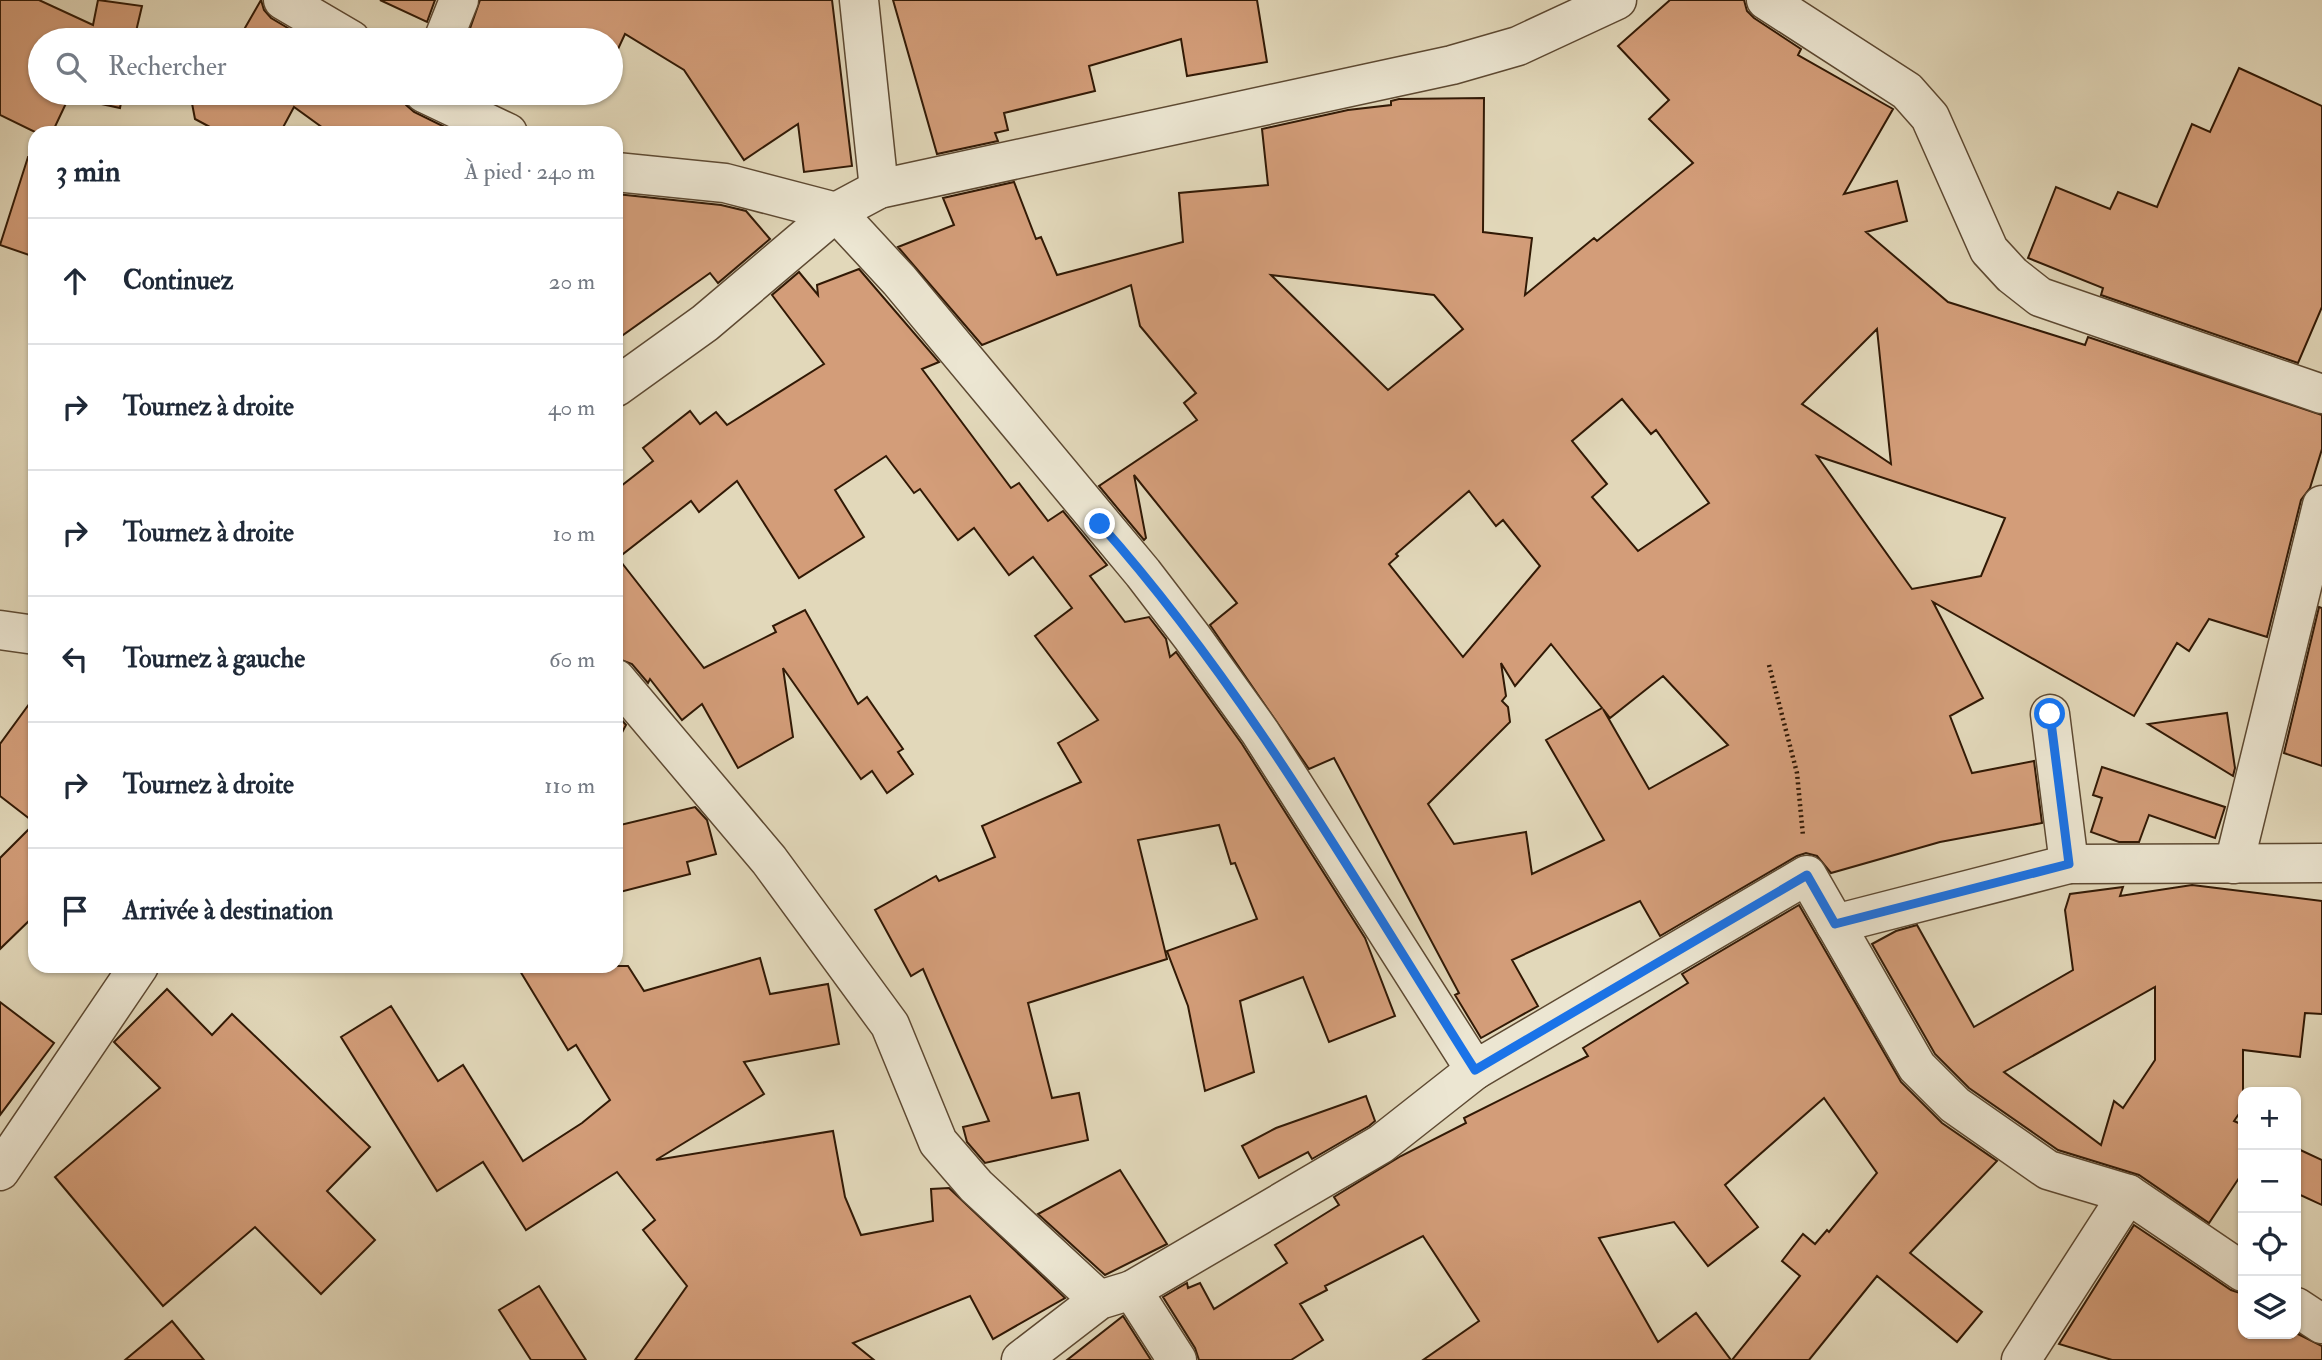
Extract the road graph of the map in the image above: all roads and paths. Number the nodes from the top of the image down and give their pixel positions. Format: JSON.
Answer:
{"nodes":[{"id":1,"x":283,"y":0,"type":"edge"},
{"id":2,"x":459,"y":0,"type":"edge"},
{"id":3,"x":859,"y":0,"type":"edge"},
{"id":4,"x":1618,"y":0,"type":"edge"},
{"id":5,"x":1766,"y":0,"type":"edge"},
{"id":6,"x":331,"y":28,"type":"edge"},
{"id":7,"x":448,"y":28,"type":"edge"},
{"id":8,"x":449,"y":105,"type":"edge"},
{"id":9,"x":493,"y":126,"type":"edge"},
{"id":10,"x":623,"y":173,"type":"edge"},
{"id":11,"x":879,"y":189,"type":"junction"},
{"id":12,"x":835,"y":212,"type":"junction"},
{"id":13,"x":623,"y":382,"type":"edge"},
{"id":14,"x":2322,"y":394,"type":"edge"},
{"id":15,"x":2322,"y":505,"type":"edge"},
{"id":16,"x":0,"y":630,"type":"edge"},
{"id":17,"x":28,"y":634,"type":"edge"},
{"id":18,"x":1769,"y":664,"type":"dead end"},
{"id":19,"x":623,"y":687,"type":"edge"},
{"id":20,"x":2050,"y":714,"type":"dead end"},
{"id":21,"x":2322,"y":863,"type":"edge"},
{"id":22,"x":2069,"y":864,"type":"junction"},
{"id":23,"x":2234,"y":864,"type":"junction"},
{"id":24,"x":1807,"y":875,"type":"junction"},
{"id":25,"x":1835,"y":924,"type":"junction"},
{"id":26,"x":134,"y":973,"type":"edge"},
{"id":27,"x":1475,"y":1070,"type":"junction"},
{"id":28,"x":0,"y":1171,"type":"edge"},
{"id":29,"x":2127,"y":1194,"type":"junction"},
{"id":30,"x":2238,"y":1269,"type":"edge"},
{"id":31,"x":1115,"y":1295,"type":"junction"},
{"id":32,"x":2301,"y":1310,"type":"edge"},
{"id":33,"x":2322,"y":1324,"type":"edge"},
{"id":34,"x":1021,"y":1360,"type":"edge"},
{"id":35,"x":1177,"y":1360,"type":"edge"},
{"id":36,"x":2021,"y":1360,"type":"edge"}],
"edges":[{"from":1,"to":6,"type":"street"},
{"from":2,"to":7,"type":"street"},
{"from":3,"to":11,"type":"street"},
{"from":4,"to":11,"type":"street"},
{"from":5,"to":14,"type":"street"},
{"from":8,"to":9,"type":"street"},
{"from":10,"to":12,"type":"street"},
{"from":11,"to":12,"type":"street"},
{"from":12,"to":13,"type":"street"},
{"from":12,"to":27,"type":"street"},
{"from":15,"to":23,"type":"street"},
{"from":16,"to":17,"type":"street"},
{"from":18,"to":24,"type":"path"},
{"from":19,"to":31,"type":"street"},
{"from":20,"to":22,"type":"street"},
{"from":21,"to":23,"type":"street"},
{"from":22,"to":23,"type":"street"},
{"from":22,"to":25,"type":"street"},
{"from":24,"to":25,"type":"street"},
{"from":24,"to":27,"type":"street"},
{"from":25,"to":29,"type":"street"},
{"from":26,"to":28,"type":"street"},
{"from":27,"to":31,"type":"street"},
{"from":29,"to":30,"type":"street"},
{"from":29,"to":36,"type":"street"},
{"from":31,"to":34,"type":"street"},
{"from":31,"to":35,"type":"street"},
{"from":32,"to":33,"type":"street"}]}
